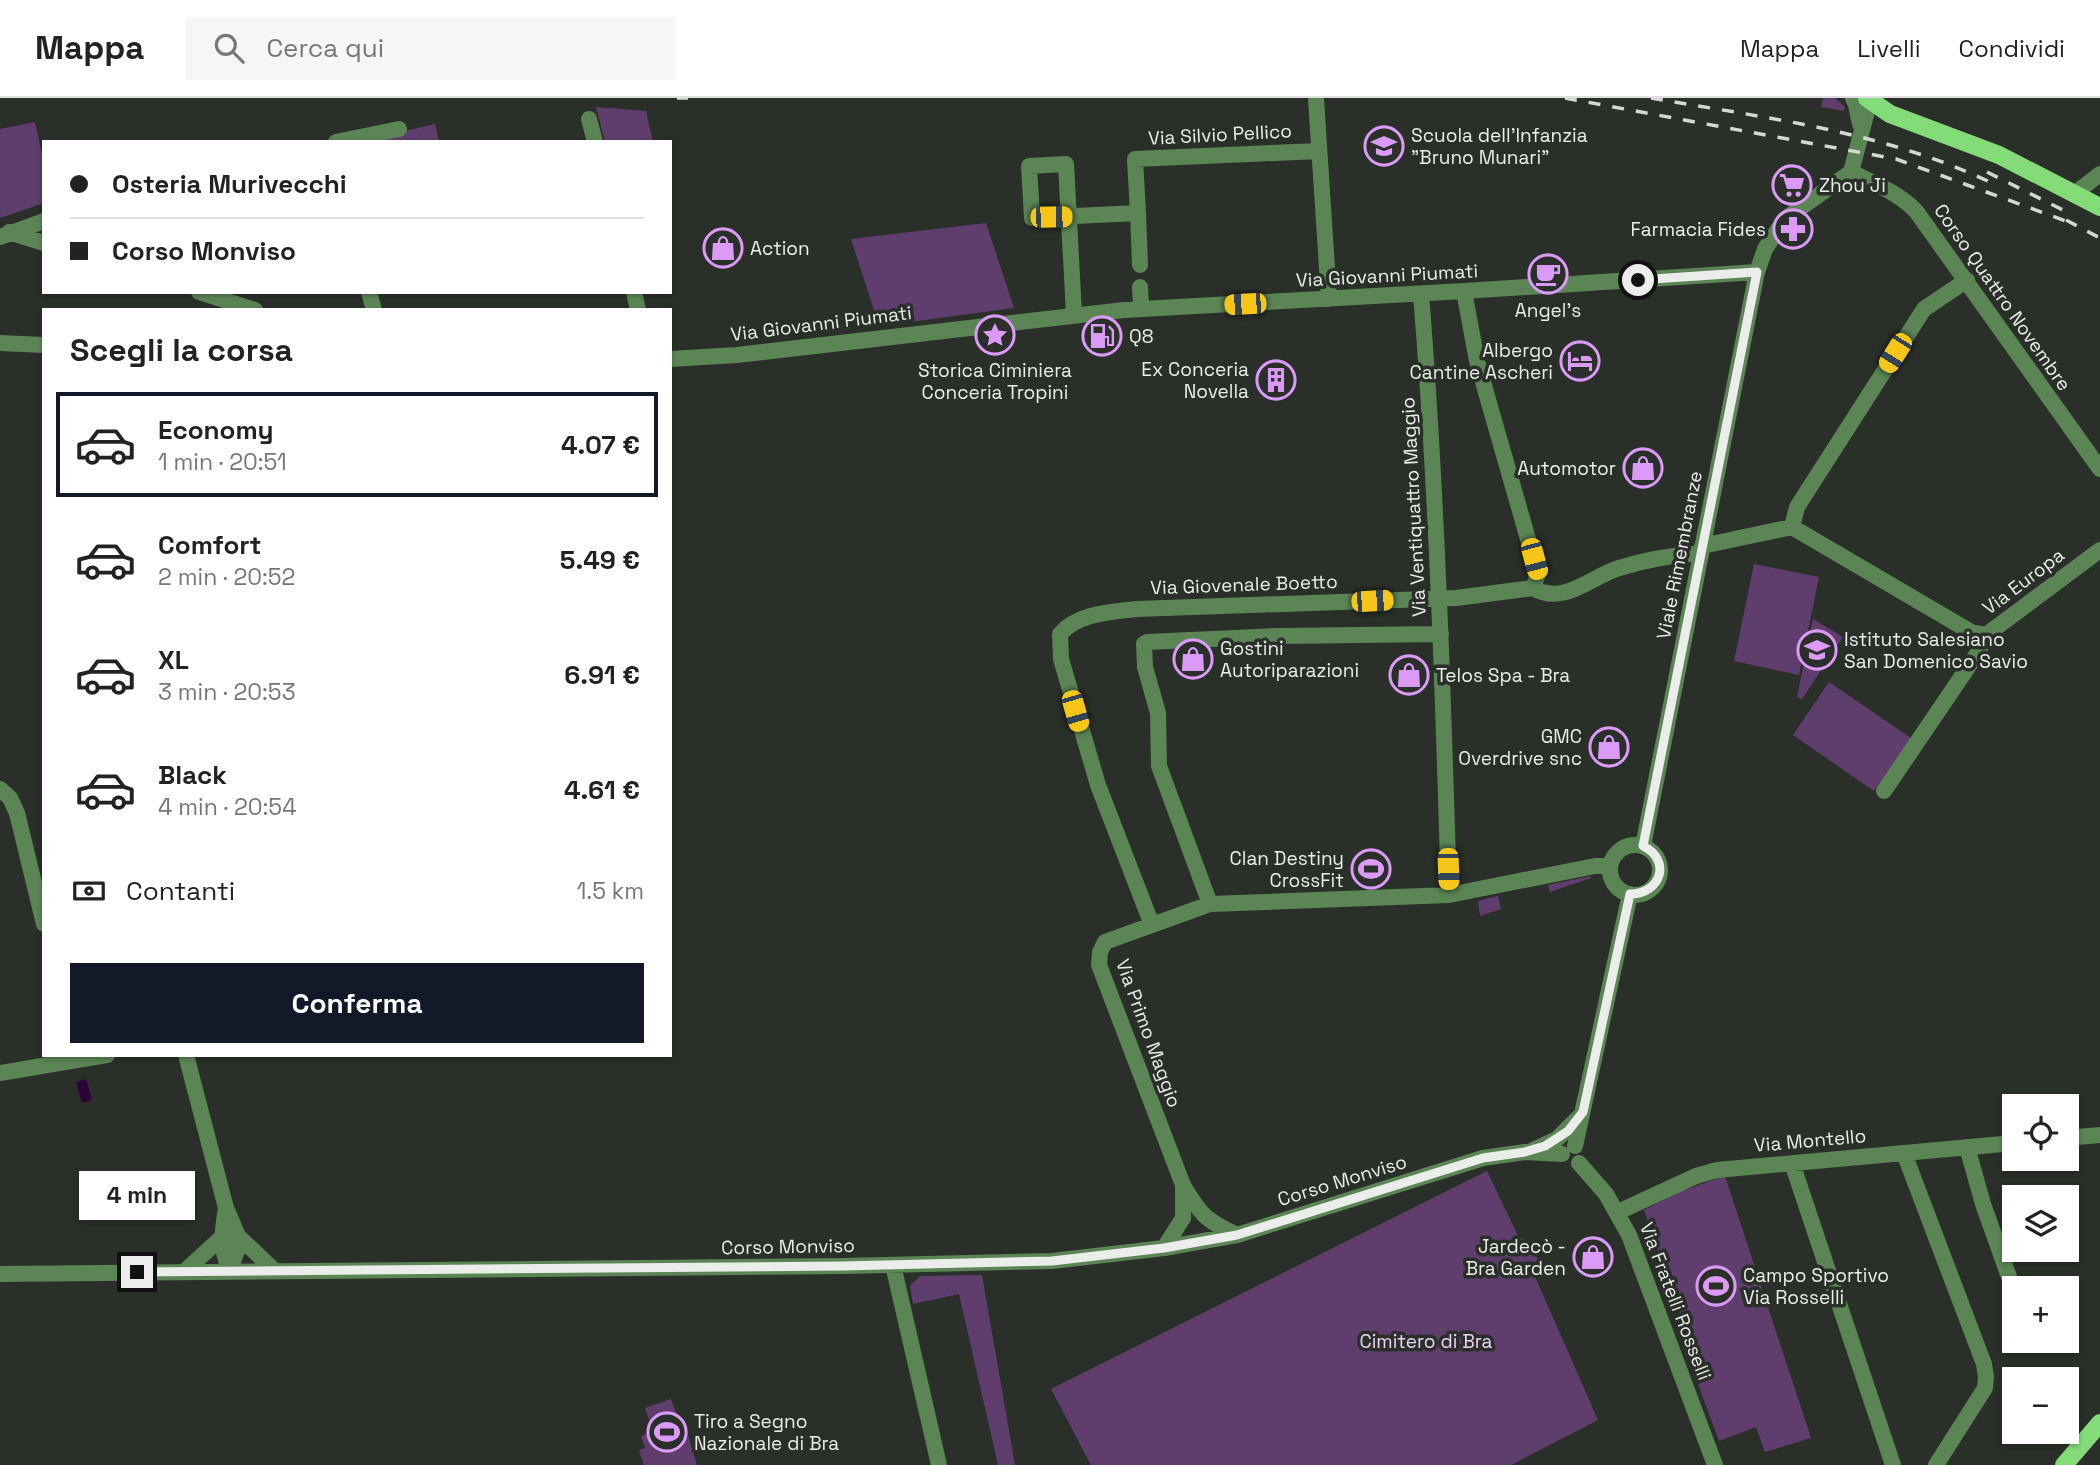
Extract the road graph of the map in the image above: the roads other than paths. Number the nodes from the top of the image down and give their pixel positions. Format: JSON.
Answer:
{"nodes":[{"id":1,"x":1865,"y":98,"type":"edge"},
{"id":2,"x":1315,"y":99,"type":"edge"},
{"id":3,"x":589,"y":119,"type":"dead end"},
{"id":4,"x":399,"y":129,"type":"dead end"},
{"id":5,"x":346,"y":140,"type":"edge"},
{"id":6,"x":594,"y":140,"type":"edge"},
{"id":7,"x":1319,"y":151,"type":"junction"},
{"id":8,"x":1851,"y":172,"type":"junction"},
{"id":9,"x":2100,"y":174,"type":"edge"},
{"id":10,"x":2074,"y":194,"type":"junction"},
{"id":11,"x":2100,"y":207,"type":"edge"},
{"id":12,"x":1138,"y":213,"type":"junction"},
{"id":13,"x":42,"y":222,"type":"edge"},
{"id":14,"x":4,"y":233,"type":"edge"},
{"id":15,"x":42,"y":242,"type":"edge"},
{"id":16,"x":1140,"y":265,"type":"dead end"},
{"id":17,"x":1757,"y":272,"type":"junction"},
{"id":18,"x":1967,"y":280,"type":"junction"},
{"id":19,"x":1140,"y":287,"type":"dead end"},
{"id":20,"x":1464,"y":291,"type":"junction"},
{"id":21,"x":1420,"y":294,"type":"junction"},
{"id":22,"x":218,"y":295,"type":"edge"},
{"id":23,"x":1329,"y":299,"type":"junction"},
{"id":24,"x":250,"y":308,"type":"edge"},
{"id":25,"x":1141,"y":309,"type":"junction"},
{"id":26,"x":1074,"y":314,"type":"junction"},
{"id":27,"x":0,"y":343,"type":"edge"},
{"id":28,"x":42,"y":345,"type":"edge"},
{"id":29,"x":672,"y":359,"type":"edge"},
{"id":30,"x":2100,"y":469,"type":"edge"},
{"id":31,"x":1792,"y":527,"type":"junction"},
{"id":32,"x":2100,"y":550,"type":"edge"},
{"id":33,"x":1696,"y":551,"type":"junction"},
{"id":34,"x":1532,"y":588,"type":"junction"},
{"id":35,"x":1447,"y":598,"type":"junction"},
{"id":36,"x":1441,"y":634,"type":"junction"},
{"id":37,"x":1986,"y":635,"type":"junction"},
{"id":38,"x":0,"y":789,"type":"edge"},
{"id":39,"x":1884,"y":791,"type":"dead end"},
{"id":40,"x":1643,"y":846,"type":"junction"},
{"id":41,"x":1610,"y":866,"type":"junction"},
{"id":42,"x":1630,"y":894,"type":"junction"},
{"id":43,"x":1449,"y":895,"type":"junction"},
{"id":44,"x":1210,"y":904,"type":"junction"},
{"id":45,"x":42,"y":916,"type":"edge"},
{"id":46,"x":1152,"y":925,"type":"junction"},
{"id":47,"x":187,"y":1057,"type":"edge"},
{"id":48,"x":77,"y":1058,"type":"edge"},
{"id":49,"x":0,"y":1073,"type":"edge"},
{"id":50,"x":1583,"y":1112,"type":"junction"},
{"id":51,"x":2100,"y":1135,"type":"edge"},
{"id":52,"x":2079,"y":1137,"type":"edge"},
{"id":53,"x":2002,"y":1144,"type":"edge"},
{"id":54,"x":1967,"y":1147,"type":"junction"},
{"id":55,"x":1568,"y":1150,"type":"junction"},
{"id":56,"x":1525,"y":1152,"type":"junction"},
{"id":57,"x":1904,"y":1153,"type":"junction"},
{"id":58,"x":1792,"y":1163,"type":"junction"},
{"id":59,"x":1183,"y":1185,"type":"junction"},
{"id":60,"x":226,"y":1208,"type":"junction"},
{"id":61,"x":1618,"y":1212,"type":"junction"},
{"id":62,"x":1200,"y":1214,"type":"junction"},
{"id":63,"x":1183,"y":1218,"type":"junction"},
{"id":64,"x":1237,"y":1235,"type":"junction"},
{"id":65,"x":238,"y":1236,"type":"junction"},
{"id":66,"x":221,"y":1238,"type":"junction"},
{"id":67,"x":1197,"y":1243,"type":"junction"},
{"id":68,"x":1164,"y":1248,"type":"junction"},
{"id":69,"x":893,"y":1265,"type":"junction"},
{"id":70,"x":230,"y":1271,"type":"junction"},
{"id":71,"x":275,"y":1271,"type":"junction"},
{"id":72,"x":184,"y":1272,"type":"junction"},
{"id":73,"x":0,"y":1274,"type":"edge"},
{"id":74,"x":2009,"y":1276,"type":"edge"},
{"id":75,"x":2100,"y":1423,"type":"edge"},
{"id":76,"x":939,"y":1465,"type":"edge"},
{"id":77,"x":1715,"y":1465,"type":"edge"},
{"id":78,"x":1894,"y":1465,"type":"edge"},
{"id":79,"x":1936,"y":1465,"type":"edge"},
{"id":80,"x":2064,"y":1465,"type":"edge"}],
"edges":[{"from":1,"to":8,"type":"street"},
{"from":1,"to":10,"type":"main road"},
{"from":2,"to":7,"type":"street","name":"Via Silvio Pellico"},
{"from":3,"to":6,"type":"street"},
{"from":4,"to":5,"type":"street"},
{"from":7,"to":12,"type":"street","name":"Via Silvio Pellico"},
{"from":7,"to":23,"type":"street","name":"Via Silvio Pellico"},
{"from":8,"to":17,"type":"street"},
{"from":8,"to":18,"type":"street","name":"Corso Quattro Novembre"},
{"from":9,"to":10,"type":"street"},
{"from":10,"to":11,"type":"main road"},
{"from":12,"to":16,"type":"street","name":"Via Silvio Pellico"},
{"from":12,"to":26,"type":"street"},
{"from":13,"to":14,"type":"street"},
{"from":14,"to":15,"type":"street"},
{"from":17,"to":20,"type":"street","name":"Via Giovanni Piumati"},
{"from":17,"to":33,"type":"street","name":"Viale Rimembranze"},
{"from":18,"to":30,"type":"street","name":"Corso Quattro Novembre"},
{"from":18,"to":31,"type":"street"},
{"from":19,"to":25,"type":"street"},
{"from":20,"to":21,"type":"street","name":"Via Giovanni Piumati"},
{"from":20,"to":34,"type":"street"},
{"from":21,"to":23,"type":"street","name":"Via Giovanni Piumati"},
{"from":21,"to":35,"type":"street","name":"Via Ventiquattro Maggio"},
{"from":22,"to":24,"type":"street"},
{"from":23,"to":25,"type":"street","name":"Via Giovanni Piumati"},
{"from":25,"to":26,"type":"street","name":"Via Giovanni Piumati"},
{"from":26,"to":29,"type":"street","name":"Via Giovanni Piumati"},
{"from":27,"to":28,"type":"street"},
{"from":31,"to":33,"type":"street","name":"Via Giovenale Boetto"},
{"from":31,"to":37,"type":"street"},
{"from":32,"to":37,"type":"street","name":"Via Europa"},
{"from":33,"to":34,"type":"street","name":"Via Giovenale Boetto"},
{"from":33,"to":40,"type":"street","name":"Viale Rimembranze"},
{"from":34,"to":35,"type":"street","name":"Via Giovenale Boetto"},
{"from":35,"to":36,"type":"street","name":"Via Ventiquattro Maggio"},
{"from":35,"to":46,"type":"street","name":"Via Giovenale Boetto"},
{"from":36,"to":43,"type":"street","name":"Via Ventiquattro Maggio"},
{"from":36,"to":44,"type":"street","name":"Via Ventiquattro Maggio"},
{"from":37,"to":39,"type":"street","name":"Via Europa"},
{"from":38,"to":45,"type":"street"},
{"from":40,"to":41,"type":"street"},
{"from":40,"to":42,"type":"street"},
{"from":41,"to":42,"type":"street"},
{"from":41,"to":43,"type":"street","name":"Via Primo Maggio"},
{"from":42,"to":50,"type":"street"},
{"from":43,"to":44,"type":"street","name":"Via Primo Maggio"},
{"from":44,"to":46,"type":"street","name":"Via Primo Maggio"},
{"from":46,"to":59,"type":"street","name":"Via Primo Maggio"},
{"from":47,"to":60,"type":"street"},
{"from":48,"to":49,"type":"street"},
{"from":50,"to":55,"type":"street"},
{"from":50,"to":56,"type":"street"},
{"from":51,"to":52,"type":"street"},
{"from":53,"to":54,"type":"street","name":"Via Montello"},
{"from":54,"to":57,"type":"street","name":"Via Montello"},
{"from":54,"to":74,"type":"street"},
{"from":55,"to":56,"type":"street","name":"Corso Monviso"},
{"from":55,"to":61,"type":"street","name":"Via Fratelli Rosselli"},
{"from":56,"to":64,"type":"street","name":"Corso Monviso"},
{"from":57,"to":58,"type":"street","name":"Via Montello"},
{"from":57,"to":79,"type":"street"},
{"from":58,"to":61,"type":"street","name":"Via Montello"},
{"from":58,"to":78,"type":"street"},
{"from":59,"to":62,"type":"street","name":"Via Primo Maggio"},
{"from":59,"to":63,"type":"street","name":"Via Primo Maggio"},
{"from":60,"to":65,"type":"street"},
{"from":60,"to":66,"type":"street"},
{"from":61,"to":77,"type":"street","name":"Via Fratelli Rosselli"},
{"from":62,"to":64,"type":"street","name":"Via Primo Maggio"},
{"from":62,"to":67,"type":"street"},
{"from":63,"to":67,"type":"street","name":"Via Primo Maggio"},
{"from":63,"to":68,"type":"street"},
{"from":64,"to":67,"type":"street","name":"Corso Monviso"},
{"from":65,"to":70,"type":"street"},
{"from":65,"to":71,"type":"street"},
{"from":66,"to":70,"type":"street"},
{"from":66,"to":72,"type":"street"},
{"from":67,"to":68,"type":"street","name":"Corso Monviso"},
{"from":68,"to":69,"type":"street","name":"Corso Monviso"},
{"from":69,"to":71,"type":"street","name":"Corso Monviso"},
{"from":69,"to":76,"type":"street"},
{"from":70,"to":71,"type":"street","name":"Corso Monviso"},
{"from":70,"to":72,"type":"street","name":"Corso Monviso"},
{"from":72,"to":73,"type":"street","name":"Corso Monviso"},
{"from":75,"to":80,"type":"main road"}]}
